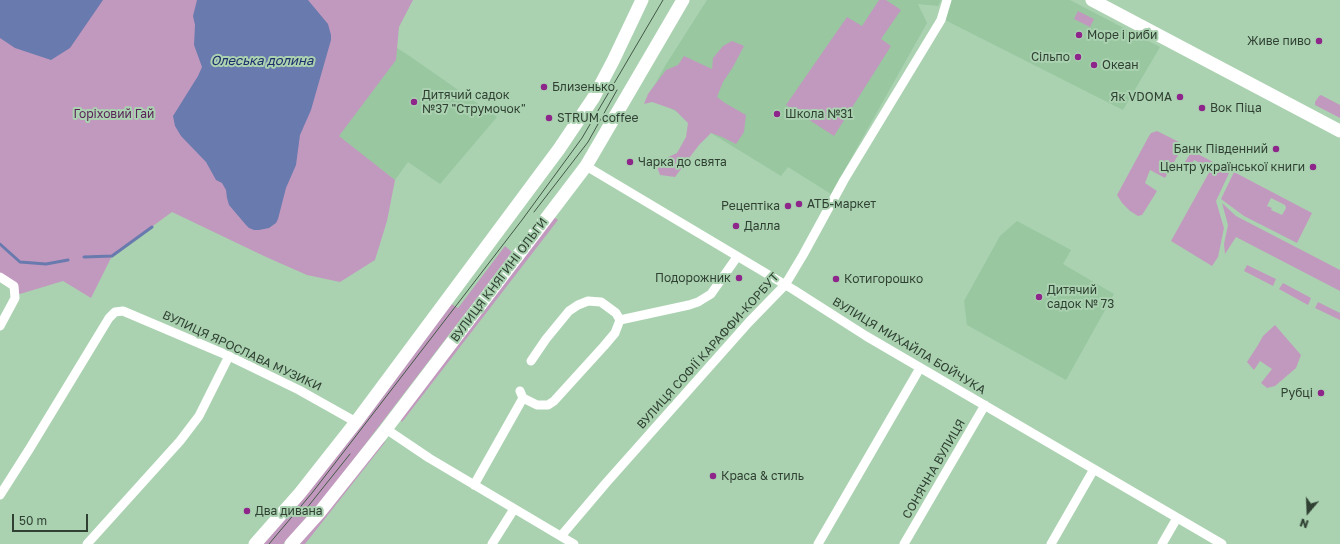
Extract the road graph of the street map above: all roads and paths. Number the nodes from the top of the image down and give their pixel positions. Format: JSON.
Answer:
{"nodes":[{"id":1,"x":642,"y":0,"type":"edge"},
{"id":2,"x":684,"y":0,"type":"edge"},
{"id":3,"x":947,"y":0,"type":"edge"},
{"id":4,"x":1092,"y":0,"type":"edge"},
{"id":5,"x":1340,"y":131,"type":"edge"},
{"id":6,"x":586,"y":166,"type":"junction"},
{"id":7,"x":737,"y":257,"type":"junction"},
{"id":8,"x":0,"y":277,"type":"edge"},
{"id":9,"x":785,"y":285,"type":"junction"},
{"id":10,"x":620,"y":320,"type":"junction"},
{"id":11,"x":0,"y":326,"type":"edge"},
{"id":12,"x":229,"y":356,"type":"junction"},
{"id":13,"x":531,"y":361,"type":"dead end"},
{"id":14,"x":920,"y":368,"type":"junction"},
{"id":15,"x":985,"y":405,"type":"junction"},
{"id":16,"x":356,"y":422,"type":"junction"},
{"id":17,"x":386,"y":429,"type":"junction"},
{"id":18,"x":1094,"y":469,"type":"junction"},
{"id":19,"x":474,"y":485,"type":"junction"},
{"id":20,"x":0,"y":495,"type":"edge"},
{"id":21,"x":514,"y":509,"type":"junction"},
{"id":22,"x":1177,"y":518,"type":"junction"},
{"id":23,"x":561,"y":536,"type":"junction"},
{"id":24,"x":87,"y":544,"type":"edge"},
{"id":25,"x":255,"y":544,"type":"edge"},
{"id":26,"x":291,"y":544,"type":"edge"},
{"id":27,"x":492,"y":544,"type":"edge"},
{"id":28,"x":574,"y":544,"type":"edge"},
{"id":29,"x":818,"y":544,"type":"edge"},
{"id":30,"x":904,"y":544,"type":"edge"},
{"id":31,"x":1051,"y":544,"type":"edge"},
{"id":32,"x":1162,"y":544,"type":"edge"},
{"id":33,"x":1222,"y":544,"type":"edge"}],
"edges":[{"from":1,"to":16,"type":"main road"},
{"from":2,"to":6,"type":"main road","name":"ВУЛИЦЯ КНЯГИНІ ОЛЬГИ"},
{"from":3,"to":9,"type":"street","name":"ВУЛИЦЯ СОФІЇ КАРАФФИ-КОРБУТ"},
{"from":4,"to":5,"type":"main road"},
{"from":6,"to":7,"type":"street","name":"ВУЛИЦЯ МИХАЙЛА БОЙЧУКА"},
{"from":6,"to":17,"type":"main road","name":"ВУЛИЦЯ КНЯГИНІ ОЛЬГИ"},
{"from":7,"to":9,"type":"street","name":"ВУЛИЦЯ МИХАЙЛА БОЙЧУКА"},
{"from":7,"to":10,"type":"street"},
{"from":8,"to":11,"type":"street"},
{"from":9,"to":14,"type":"street","name":"ВУЛИЦЯ МИХАЙЛА БОЙЧУКА"},
{"from":9,"to":23,"type":"street","name":"ВУЛИЦЯ СОФІЇ КАРАФФИ-КОРБУТ"},
{"from":10,"to":13,"type":"street"},
{"from":10,"to":19,"type":"street"},
{"from":12,"to":16,"type":"street","name":"ВУЛИЦЯ ЯРОСЛАВА МУЗИКИ"},
{"from":12,"to":20,"type":"street","name":"ВУЛИЦЯ ЯРОСЛАВА МУЗИКИ"},
{"from":12,"to":24,"type":"street"},
{"from":14,"to":15,"type":"street","name":"ВУЛИЦЯ МИХАЙЛА БОЙЧУКА"},
{"from":14,"to":29,"type":"street"},
{"from":15,"to":18,"type":"street","name":"ВУЛИЦЯ МИХАЙЛА БОЙЧУКА"},
{"from":15,"to":30,"type":"street","name":"СОНЯЧНА ВУЛИЦЯ"},
{"from":16,"to":25,"type":"main road"},
{"from":17,"to":19,"type":"street"},
{"from":17,"to":26,"type":"main road","name":"ВУЛИЦЯ КНЯГИНІ ОЛЬГИ"},
{"from":18,"to":22,"type":"street","name":"ВУЛИЦЯ МИХАЙЛА БОЙЧУКА"},
{"from":18,"to":31,"type":"street"},
{"from":19,"to":21,"type":"street"},
{"from":21,"to":23,"type":"street"},
{"from":21,"to":27,"type":"street"},
{"from":22,"to":32,"type":"street"},
{"from":22,"to":33,"type":"street","name":"ВУЛИЦЯ МИХАЙЛА БОЙЧУКА"},
{"from":23,"to":28,"type":"street"}]}
